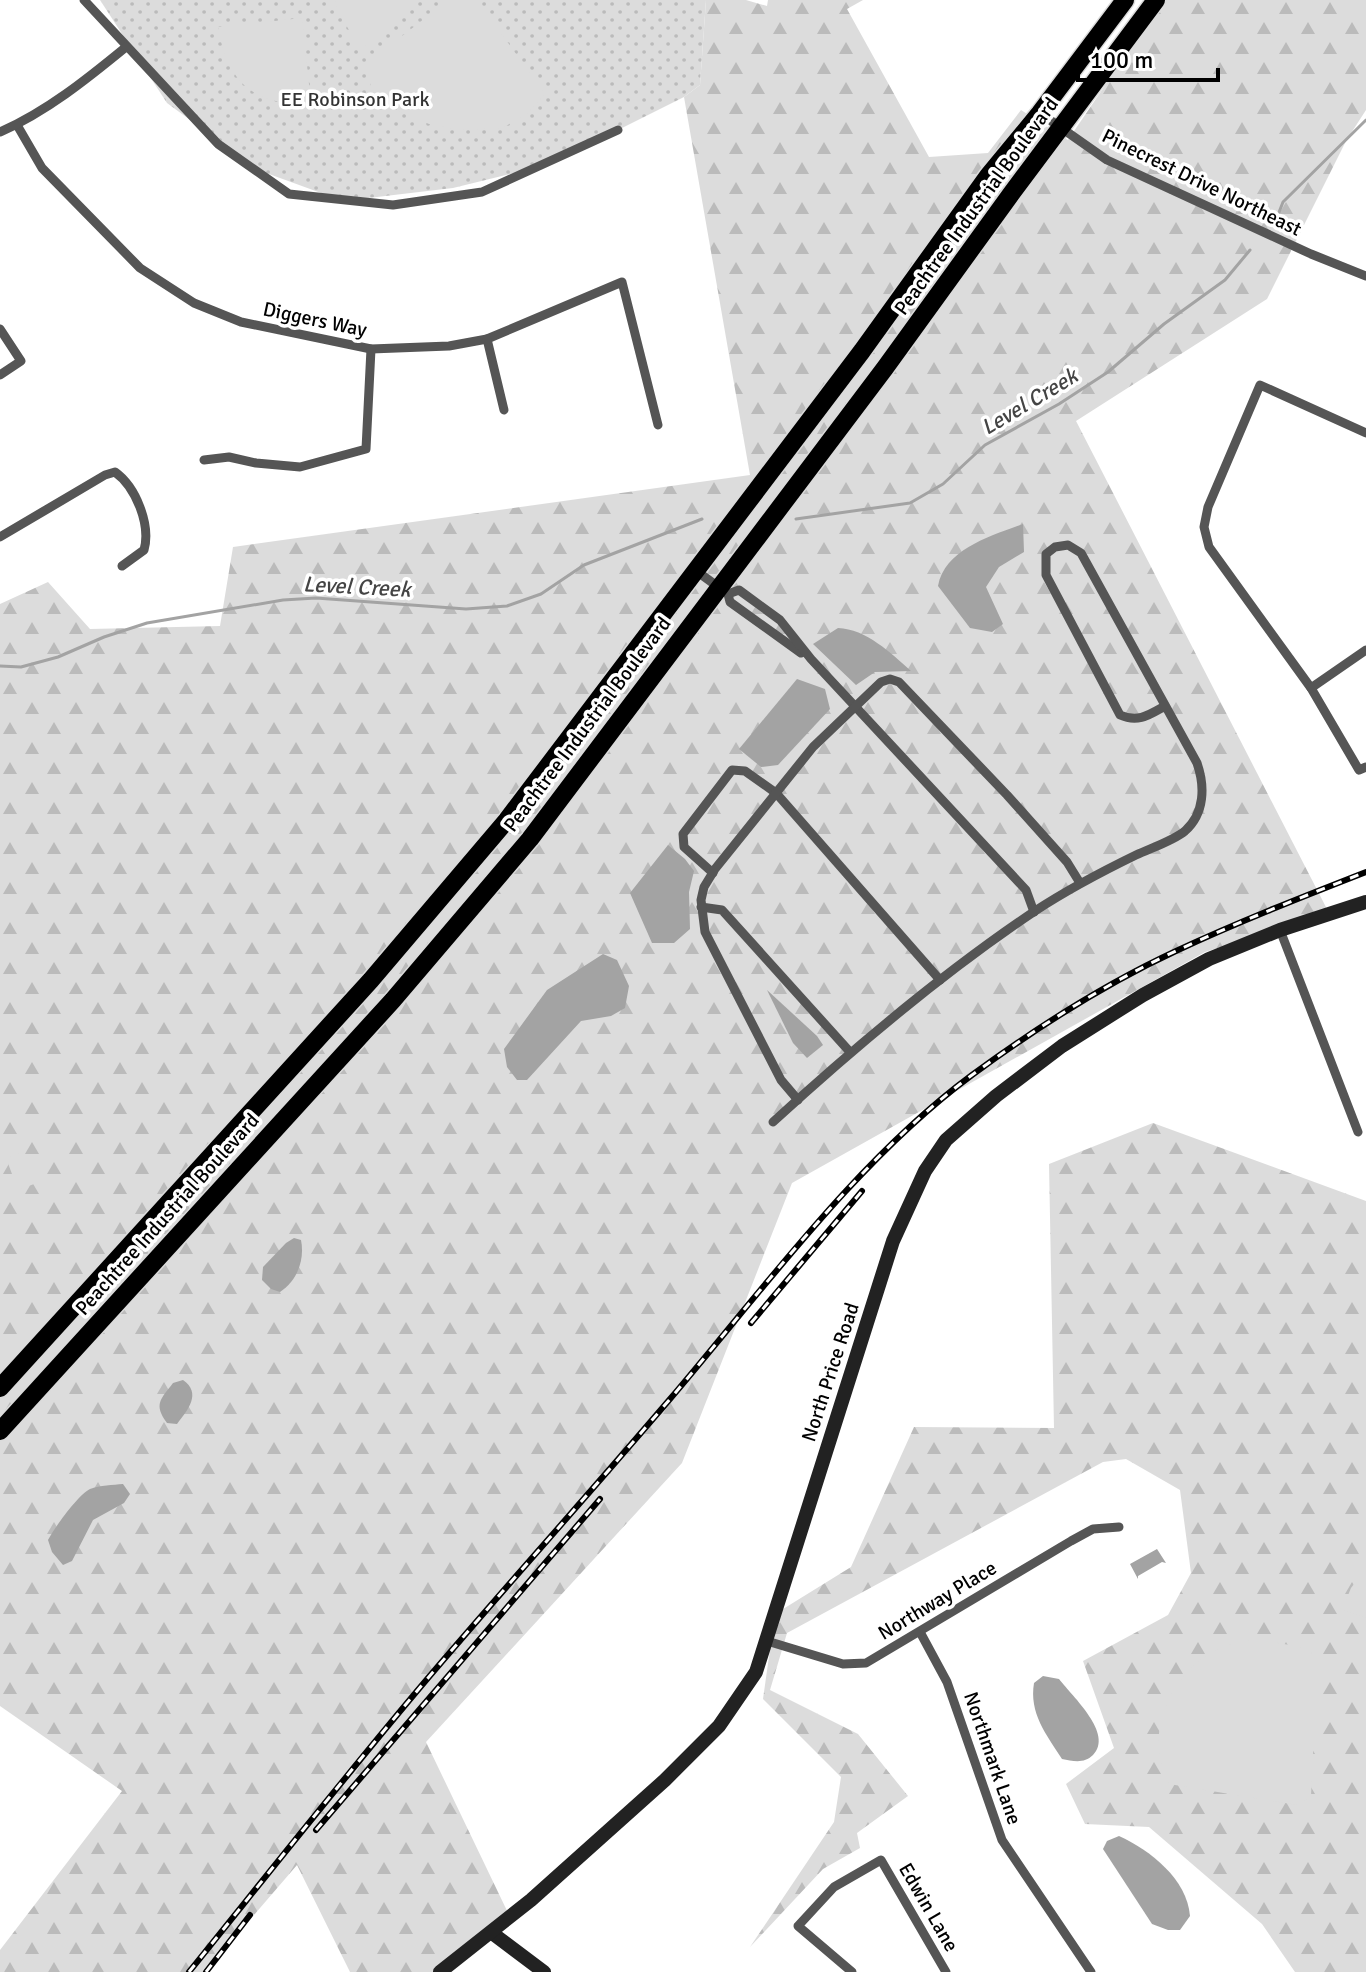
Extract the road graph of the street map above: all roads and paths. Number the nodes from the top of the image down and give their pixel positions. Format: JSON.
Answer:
{"nodes":[{"id":1,"x":84,"y":0,"type":"edge"},
{"id":2,"x":1125,"y":0,"type":"edge"},
{"id":3,"x":1156,"y":0,"type":"edge"},
{"id":4,"x":126,"y":47,"type":"junction"},
{"id":5,"x":1040,"y":113,"type":"junction"},
{"id":6,"x":17,"y":125,"type":"junction"},
{"id":7,"x":618,"y":130,"type":"dead end"},
{"id":8,"x":1061,"y":130,"type":"junction"},
{"id":9,"x":0,"y":132,"type":"edge"},
{"id":10,"x":1366,"y":276,"type":"edge"},
{"id":11,"x":0,"y":329,"type":"edge"},
{"id":12,"x":487,"y":339,"type":"junction"},
{"id":13,"x":371,"y":349,"type":"junction"},
{"id":14,"x":0,"y":375,"type":"edge"},
{"id":15,"x":504,"y":410,"type":"dead end"},
{"id":16,"x":658,"y":425,"type":"dead end"},
{"id":17,"x":1366,"y":433,"type":"edge"},
{"id":18,"x":204,"y":460,"type":"dead end"},
{"id":19,"x":0,"y":537,"type":"edge"},
{"id":20,"x":122,"y":566,"type":"dead end"},
{"id":21,"x":695,"y":570,"type":"junction"},
{"id":22,"x":723,"y":591,"type":"junction"},
{"id":23,"x":1366,"y":650,"type":"edge"},
{"id":24,"x":811,"y":659,"type":"junction"},
{"id":25,"x":1311,"y":688,"type":"junction"},
{"id":26,"x":1165,"y":706,"type":"junction"},
{"id":27,"x":855,"y":707,"type":"junction"},
{"id":28,"x":1366,"y":767,"type":"edge"},
{"id":29,"x":776,"y":793,"type":"junction"},
{"id":30,"x":713,"y":873,"type":"junction"},
{"id":31,"x":1080,"y":883,"type":"junction"},
{"id":32,"x":1366,"y":902,"type":"edge"},
{"id":33,"x":701,"y":907,"type":"junction"},
{"id":34,"x":1034,"y":912,"type":"junction"},
{"id":35,"x":1280,"y":930,"type":"junction"},
{"id":36,"x":940,"y":980,"type":"junction"},
{"id":37,"x":850,"y":1052,"type":"junction"},
{"id":38,"x":798,"y":1100,"type":"junction"},
{"id":39,"x":773,"y":1122,"type":"dead end"},
{"id":40,"x":1358,"y":1132,"type":"dead end"},
{"id":41,"x":0,"y":1388,"type":"edge"},
{"id":42,"x":0,"y":1431,"type":"edge"},
{"id":43,"x":1119,"y":1527,"type":"dead end"},
{"id":44,"x":920,"y":1632,"type":"junction"},
{"id":45,"x":767,"y":1641,"type":"junction"},
{"id":46,"x":492,"y":1933,"type":"junction"},
{"id":47,"x":440,"y":1972,"type":"edge"},
{"id":48,"x":544,"y":1972,"type":"edge"},
{"id":49,"x":852,"y":1972,"type":"edge"},
{"id":50,"x":946,"y":1972,"type":"edge"},
{"id":51,"x":1091,"y":1972,"type":"edge"}],
"edges":[{"from":1,"to":4,"type":"street"},
{"from":2,"to":5,"type":"highway","name":"Peachtree Industrial Boulevard"},
{"from":3,"to":8,"type":"highway","name":"Peachtree Industrial Boulevard"},
{"from":4,"to":6,"type":"street"},
{"from":4,"to":7,"type":"street"},
{"from":5,"to":8,"type":"street","name":"Pinecrest Drive Northeast"},
{"from":5,"to":21,"type":"highway","name":"Peachtree Industrial Boulevard"},
{"from":6,"to":9,"type":"street"},
{"from":6,"to":13,"type":"street","name":"Diggers Way"},
{"from":8,"to":10,"type":"street","name":"Pinecrest Drive Northeast"},
{"from":8,"to":22,"type":"highway","name":"Peachtree Industrial Boulevard"},
{"from":11,"to":14,"type":"street"},
{"from":12,"to":13,"type":"street","name":"Diggers Way"},
{"from":12,"to":15,"type":"street"},
{"from":12,"to":16,"type":"street","name":"Diggers Way"},
{"from":13,"to":18,"type":"street"},
{"from":17,"to":25,"type":"street"},
{"from":19,"to":20,"type":"street"},
{"from":21,"to":22,"type":"street"},
{"from":21,"to":41,"type":"highway","name":"Peachtree Industrial Boulevard"},
{"from":22,"to":24,"type":"street"},
{"from":22,"to":24,"type":"street"},
{"from":22,"to":42,"type":"highway","name":"Peachtree Industrial Boulevard"},
{"from":23,"to":25,"type":"street"},
{"from":24,"to":27,"type":"street"},
{"from":25,"to":28,"type":"street"},
{"from":26,"to":26,"type":"street"},
{"from":26,"to":31,"type":"street"},
{"from":27,"to":29,"type":"street"},
{"from":27,"to":31,"type":"street"},
{"from":27,"to":34,"type":"street"},
{"from":29,"to":30,"type":"street"},
{"from":29,"to":30,"type":"street"},
{"from":29,"to":36,"type":"street"},
{"from":30,"to":33,"type":"street"},
{"from":31,"to":34,"type":"street"},
{"from":32,"to":35,"type":"street","name":"North Price Road"},
{"from":33,"to":37,"type":"street"},
{"from":33,"to":38,"type":"street"},
{"from":34,"to":36,"type":"street"},
{"from":35,"to":40,"type":"street"},
{"from":35,"to":45,"type":"street","name":"North Price Road"},
{"from":36,"to":37,"type":"street"},
{"from":37,"to":38,"type":"street"},
{"from":38,"to":39,"type":"street"},
{"from":43,"to":44,"type":"street","name":"Northway Place"},
{"from":44,"to":45,"type":"street","name":"Northway Place"},
{"from":44,"to":51,"type":"street","name":"Northmark Lane"},
{"from":45,"to":46,"type":"street","name":"North Price Road"},
{"from":46,"to":47,"type":"street","name":"North Price Road"},
{"from":46,"to":48,"type":"street"},
{"from":49,"to":50,"type":"street","name":"Edwin Lane"}]}
